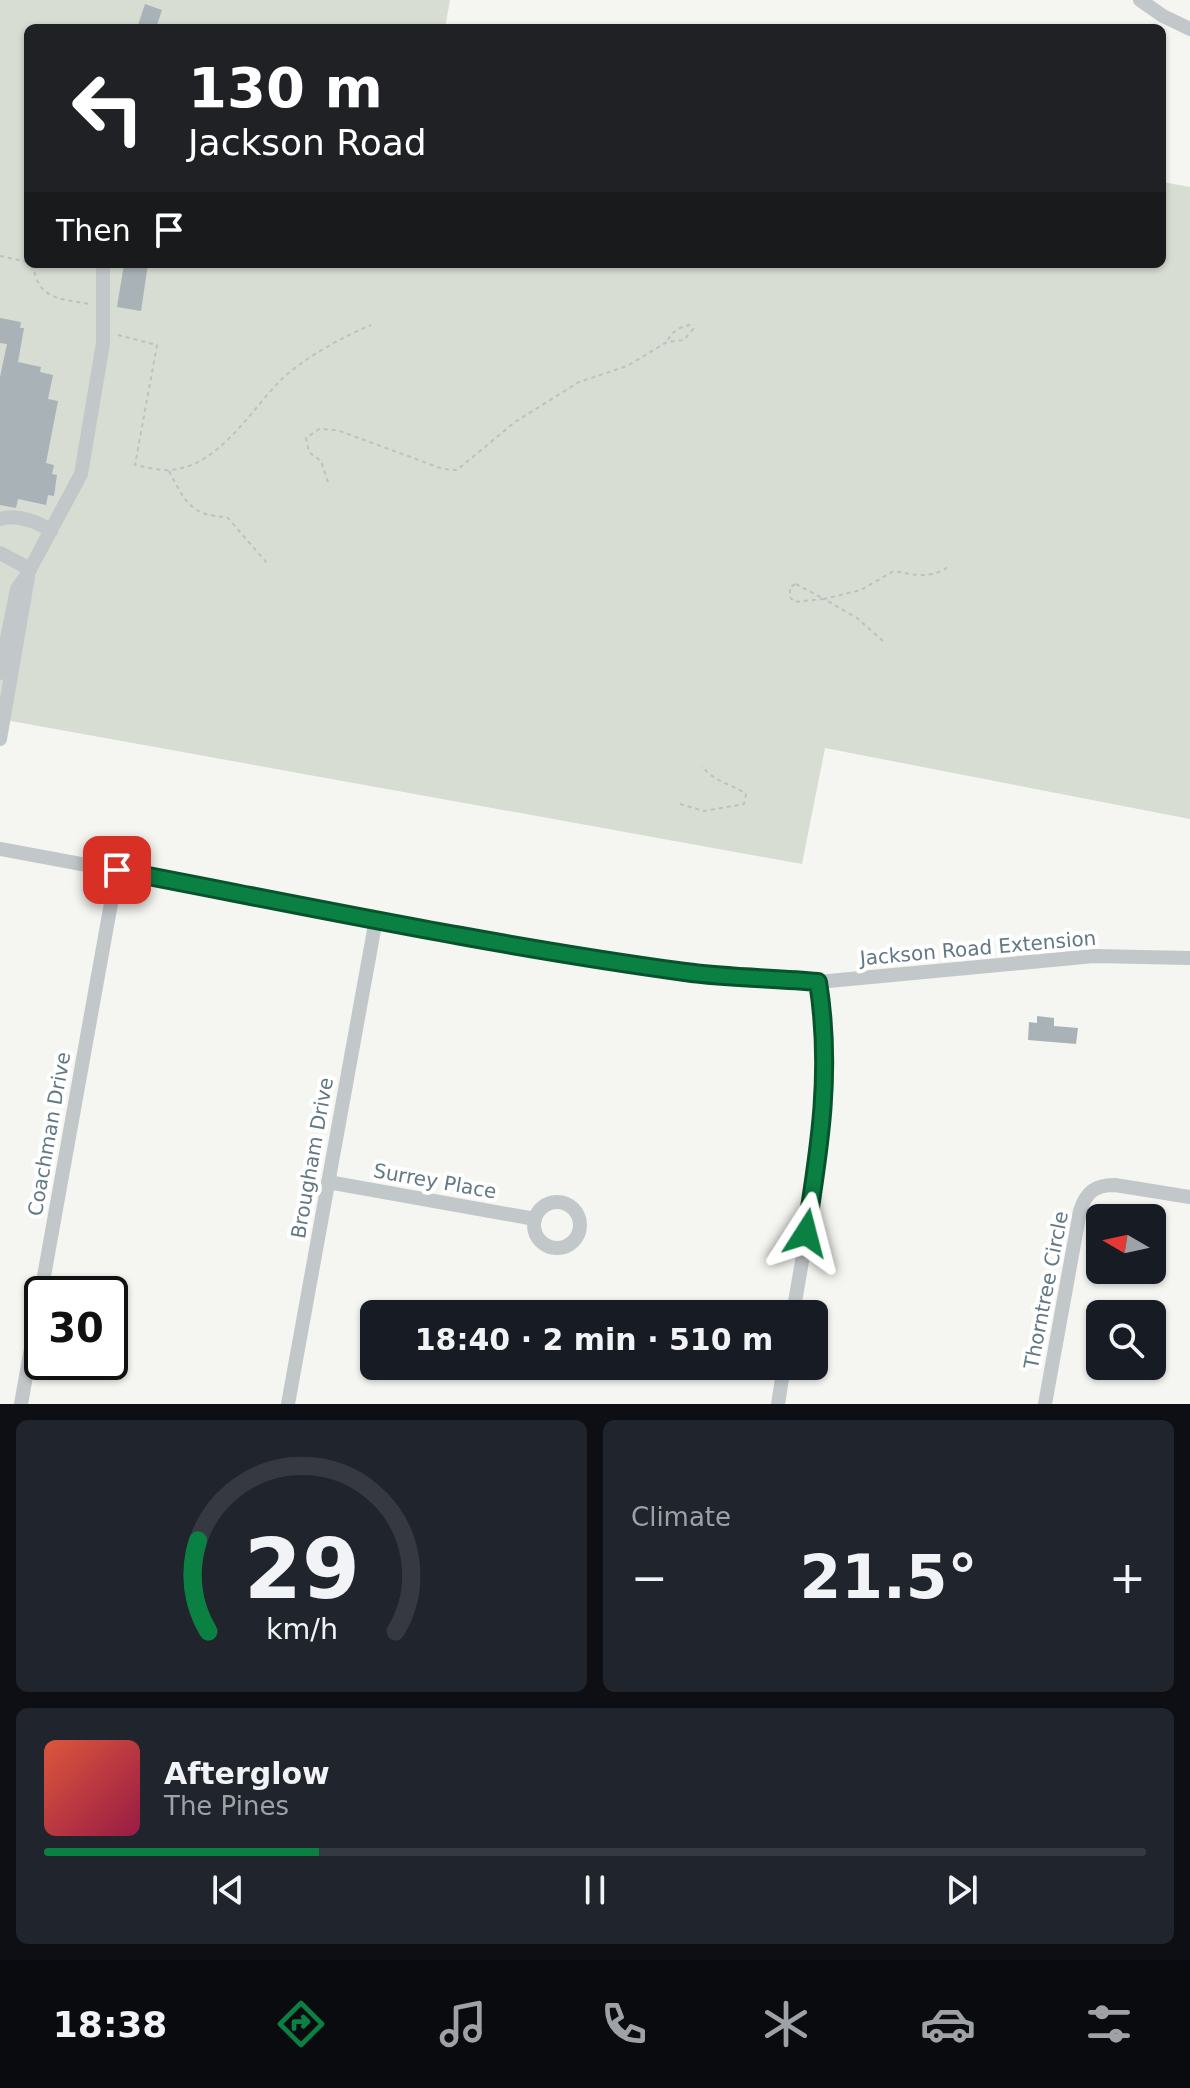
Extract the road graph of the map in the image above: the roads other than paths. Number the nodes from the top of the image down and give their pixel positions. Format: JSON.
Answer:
{"nodes":[{"id":1,"x":1140,"y":0,"type":"edge"},
{"id":2,"x":1190,"y":29,"type":"edge"},
{"id":3,"x":103,"y":268,"type":"edge"},
{"id":4,"x":0,"y":519,"type":"edge"},
{"id":5,"x":51,"y":531,"type":"junction"},
{"id":6,"x":5,"y":555,"type":"edge"},
{"id":7,"x":29,"y":571,"type":"junction"},
{"id":8,"x":0,"y":673,"type":"edge"},
{"id":9,"x":0,"y":739,"type":"edge"},
{"id":10,"x":0,"y":849,"type":"edge"},
{"id":11,"x":117,"y":870,"type":"junction"},
{"id":12,"x":376,"y":919,"type":"junction"},
{"id":13,"x":1190,"y":958,"type":"edge"},
{"id":14,"x":818,"y":982,"type":"junction"},
{"id":15,"x":328,"y":1182,"type":"junction"},
{"id":16,"x":1190,"y":1197,"type":"edge"},
{"id":17,"x":535,"y":1219,"type":"dead end"},
{"id":18,"x":795,"y":1300,"type":"edge"},
{"id":19,"x":782,"y":1380,"type":"edge"},
{"id":20,"x":21,"y":1404,"type":"edge"},
{"id":21,"x":288,"y":1404,"type":"edge"},
{"id":22,"x":778,"y":1404,"type":"edge"},
{"id":23,"x":1045,"y":1404,"type":"edge"}],
"edges":[{"from":1,"to":2,"type":"street"},
{"from":3,"to":5,"type":"street"},
{"from":4,"to":5,"type":"street"},
{"from":5,"to":7,"type":"street"},
{"from":6,"to":7,"type":"street"},
{"from":7,"to":8,"type":"street"},
{"from":7,"to":9,"type":"street"},
{"from":10,"to":11,"type":"street","name":"Jackson Road Extension"},
{"from":11,"to":12,"type":"street","name":"Jackson Road Extension"},
{"from":11,"to":20,"type":"street","name":"Coachman Drive"},
{"from":12,"to":14,"type":"street","name":"Jackson Road Extension"},
{"from":12,"to":15,"type":"street","name":"Brougham Drive"},
{"from":13,"to":14,"type":"street","name":"Jackson Road Extension"},
{"from":14,"to":18,"type":"street"},
{"from":15,"to":17,"type":"street","name":"Surrey Place"},
{"from":15,"to":21,"type":"street","name":"Brougham Drive"},
{"from":16,"to":23,"type":"street","name":"Thorntree Circle"},
{"from":19,"to":22,"type":"street"}]}
